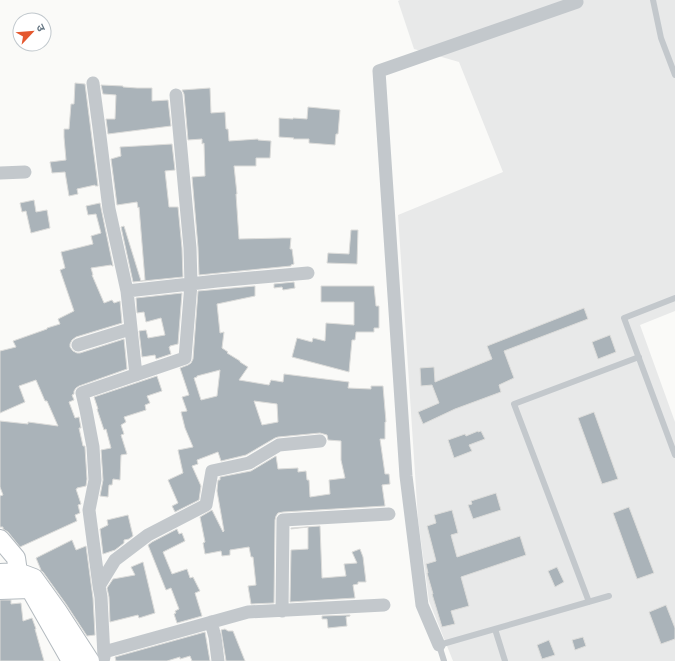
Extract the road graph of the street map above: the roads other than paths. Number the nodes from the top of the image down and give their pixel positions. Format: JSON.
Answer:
{"nodes":[{"id":1,"x":653,"y":0,"type":"edge"},
{"id":2,"x":577,"y":2,"type":"dead end"},
{"id":3,"x":675,"y":75,"type":"edge"},
{"id":4,"x":92,"y":83,"type":"dead end"},
{"id":5,"x":176,"y":95,"type":"dead end"},
{"id":6,"x":25,"y":172,"type":"dead end"},
{"id":7,"x":0,"y":173,"type":"edge"},
{"id":8,"x":308,"y":273,"type":"dead end"},
{"id":9,"x":191,"y":284,"type":"junction"},
{"id":10,"x":127,"y":291,"type":"junction"},
{"id":11,"x":675,"y":298,"type":"edge"},
{"id":12,"x":130,"y":329,"type":"junction"},
{"id":13,"x":78,"y":345,"type":"dead end"},
{"id":14,"x":639,"y":357,"type":"junction"},
{"id":15,"x":136,"y":375,"type":"junction"},
{"id":16,"x":320,"y":441,"type":"dead end"},
{"id":17,"x":675,"y":455,"type":"edge"},
{"id":18,"x":389,"y":514,"type":"dead end"},
{"id":19,"x":0,"y":539,"type":"edge"},
{"id":20,"x":9,"y":572,"type":"edge"},
{"id":21,"x":99,"y":586,"type":"junction"},
{"id":22,"x":30,"y":589,"type":"junction"},
{"id":23,"x":0,"y":590,"type":"edge"},
{"id":24,"x":609,"y":596,"type":"dead end"},
{"id":25,"x":589,"y":602,"type":"junction"},
{"id":26,"x":384,"y":605,"type":"dead end"},
{"id":27,"x":282,"y":611,"type":"junction"},
{"id":28,"x":211,"y":622,"type":"junction"},
{"id":29,"x":494,"y":629,"type":"junction"},
{"id":30,"x":438,"y":645,"type":"junction"},
{"id":31,"x":99,"y":658,"type":"edge"},
{"id":32,"x":71,"y":661,"type":"edge"},
{"id":33,"x":218,"y":661,"type":"edge"},
{"id":34,"x":444,"y":661,"type":"edge"},
{"id":35,"x":505,"y":661,"type":"edge"}],
"edges":[{"from":1,"to":3,"type":"lane"},
{"from":2,"to":30,"type":"street"},
{"from":4,"to":10,"type":"street"},
{"from":5,"to":9,"type":"street"},
{"from":6,"to":7,"type":"street"},
{"from":8,"to":9,"type":"street"},
{"from":9,"to":10,"type":"street"},
{"from":9,"to":15,"type":"street"},
{"from":10,"to":12,"type":"street"},
{"from":11,"to":14,"type":"lane"},
{"from":12,"to":13,"type":"street"},
{"from":12,"to":15,"type":"street"},
{"from":14,"to":17,"type":"lane"},
{"from":14,"to":25,"type":"lane"},
{"from":15,"to":21,"type":"street"},
{"from":16,"to":21,"type":"street"},
{"from":18,"to":27,"type":"street"},
{"from":19,"to":20,"type":"main road"},
{"from":20,"to":22,"type":"main road"},
{"from":20,"to":31,"type":"main road"},
{"from":21,"to":31,"type":"street"},
{"from":22,"to":23,"type":"main road"},
{"from":22,"to":32,"type":"main road"},
{"from":24,"to":25,"type":"lane"},
{"from":25,"to":29,"type":"lane"},
{"from":26,"to":27,"type":"street"},
{"from":27,"to":28,"type":"street"},
{"from":28,"to":31,"type":"street"},
{"from":28,"to":33,"type":"street"},
{"from":29,"to":30,"type":"lane"},
{"from":29,"to":35,"type":"lane"},
{"from":30,"to":34,"type":"lane"}]}
